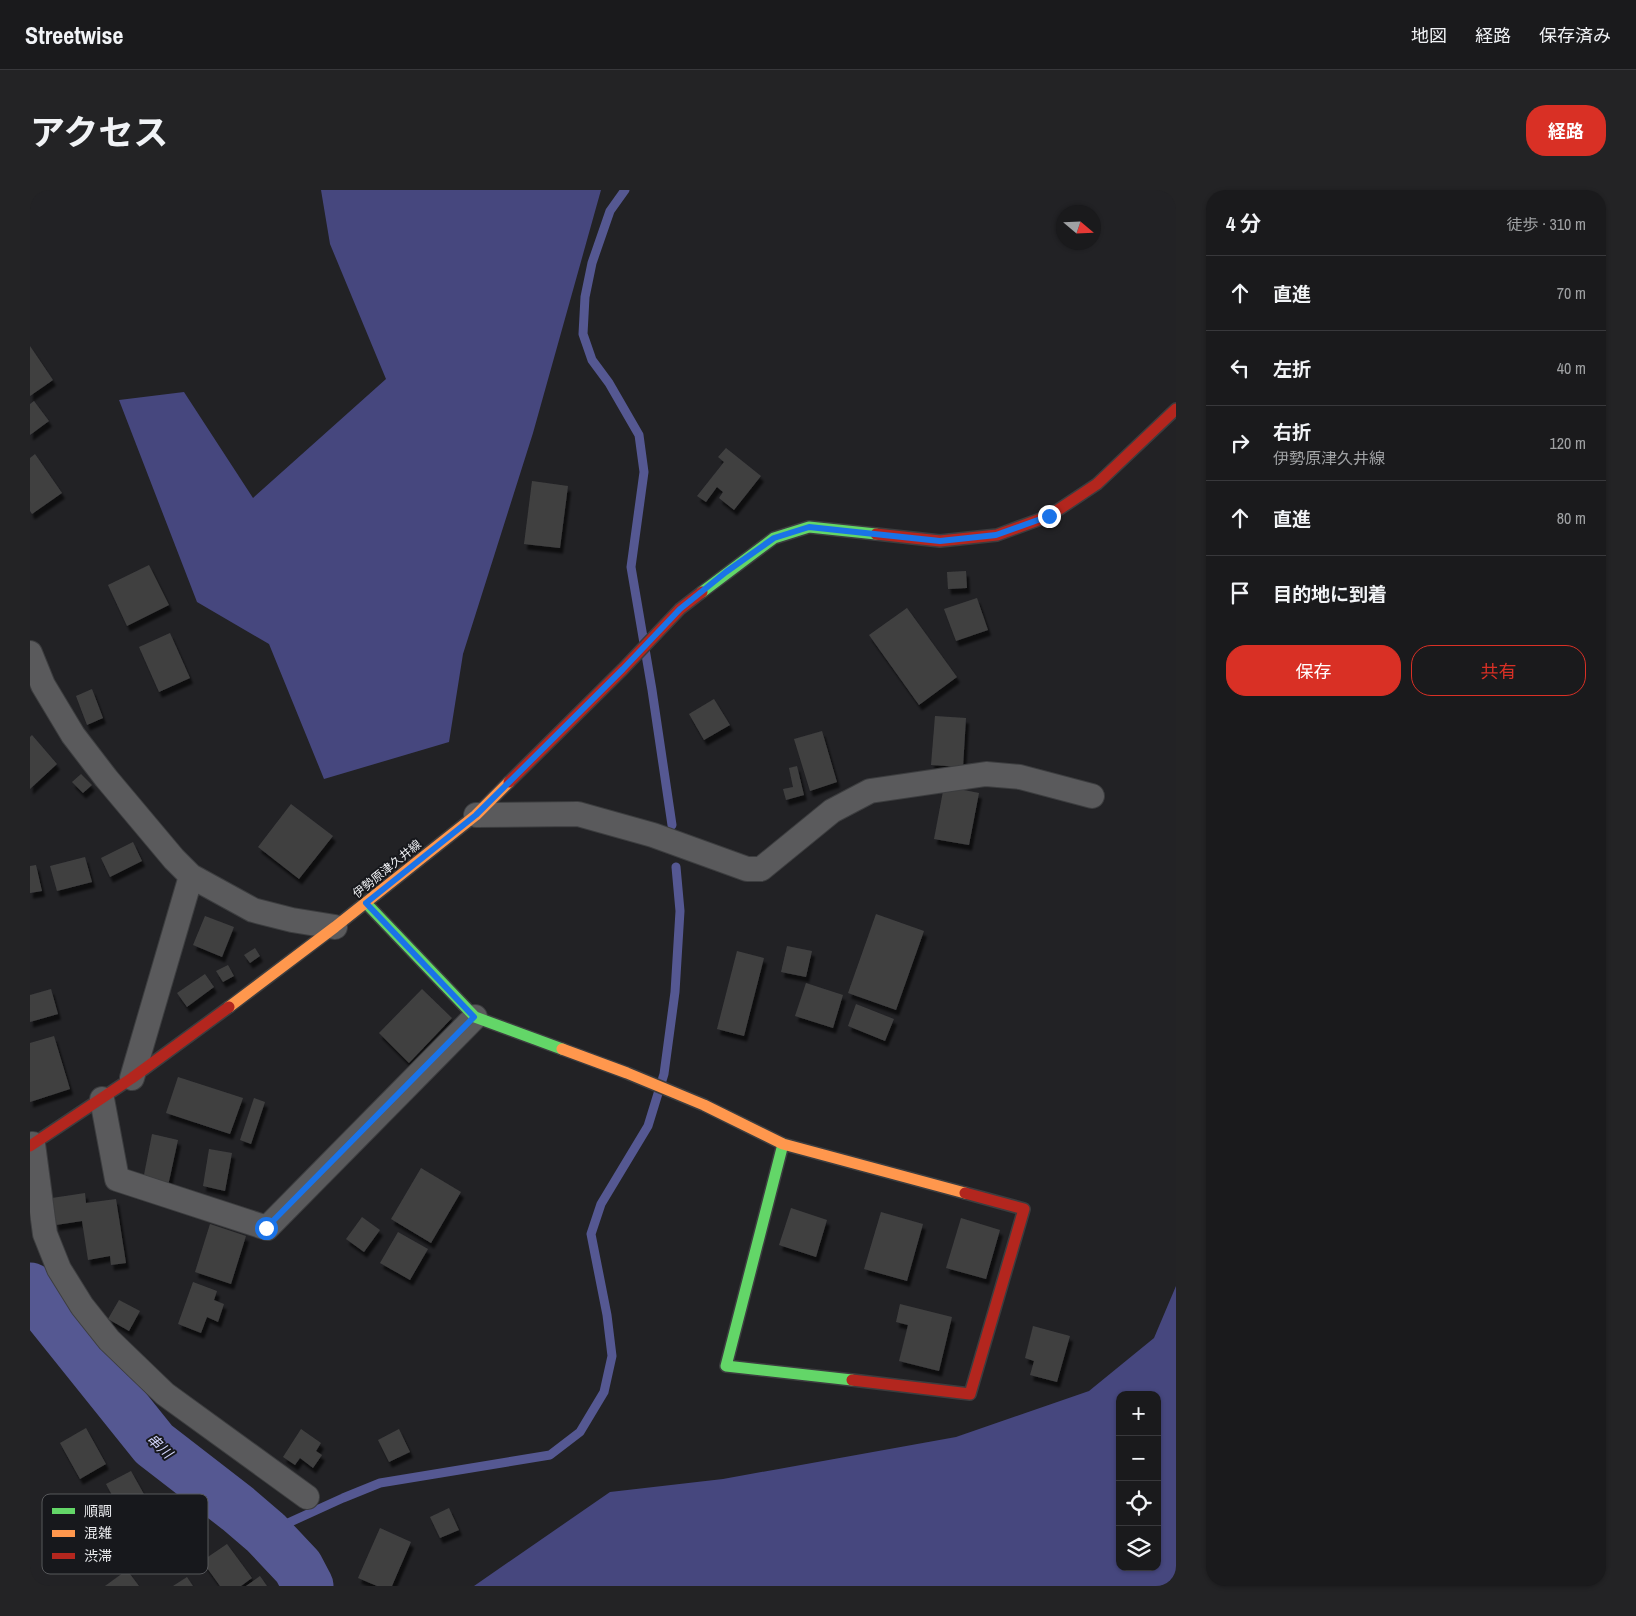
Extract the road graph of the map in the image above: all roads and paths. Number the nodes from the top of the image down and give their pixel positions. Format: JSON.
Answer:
{"nodes":[{"id":1,"x":1176,"y":409,"type":"edge"},
{"id":2,"x":30,"y":653,"type":"edge"},
{"id":3,"x":1092,"y":796,"type":"dead end"},
{"id":4,"x":476,"y":815,"type":"junction"},
{"id":5,"x":191,"y":876,"type":"junction"},
{"id":6,"x":366,"y":903,"type":"junction"},
{"id":7,"x":335,"y":927,"type":"junction"},
{"id":8,"x":474,"y":1017,"type":"junction"},
{"id":9,"x":132,"y":1078,"type":"junction"},
{"id":10,"x":102,"y":1099,"type":"junction"},
{"id":11,"x":783,"y":1144,"type":"junction"},
{"id":12,"x":31,"y":1145,"type":"edge"},
{"id":13,"x":307,"y":1497,"type":"dead end"}],
"edges":[{"from":1,"to":4,"type":"main road","name":"伊勢原津久井線"},
{"from":2,"to":5,"type":"street"},
{"from":3,"to":4,"type":"street"},
{"from":4,"to":6,"type":"main road","name":"伊勢原津久井線"},
{"from":5,"to":7,"type":"street"},
{"from":5,"to":9,"type":"street"},
{"from":6,"to":7,"type":"main road","name":"伊勢原津久井線"},
{"from":6,"to":8,"type":"main road"},
{"from":7,"to":9,"type":"main road","name":"伊勢原津久井線"},
{"from":8,"to":10,"type":"street"},
{"from":8,"to":11,"type":"main road"},
{"from":9,"to":10,"type":"main road","name":"伊勢原津久井線"},
{"from":10,"to":12,"type":"main road","name":"伊勢原津久井線"},
{"from":11,"to":11,"type":"main road"},
{"from":12,"to":13,"type":"street"}]}
